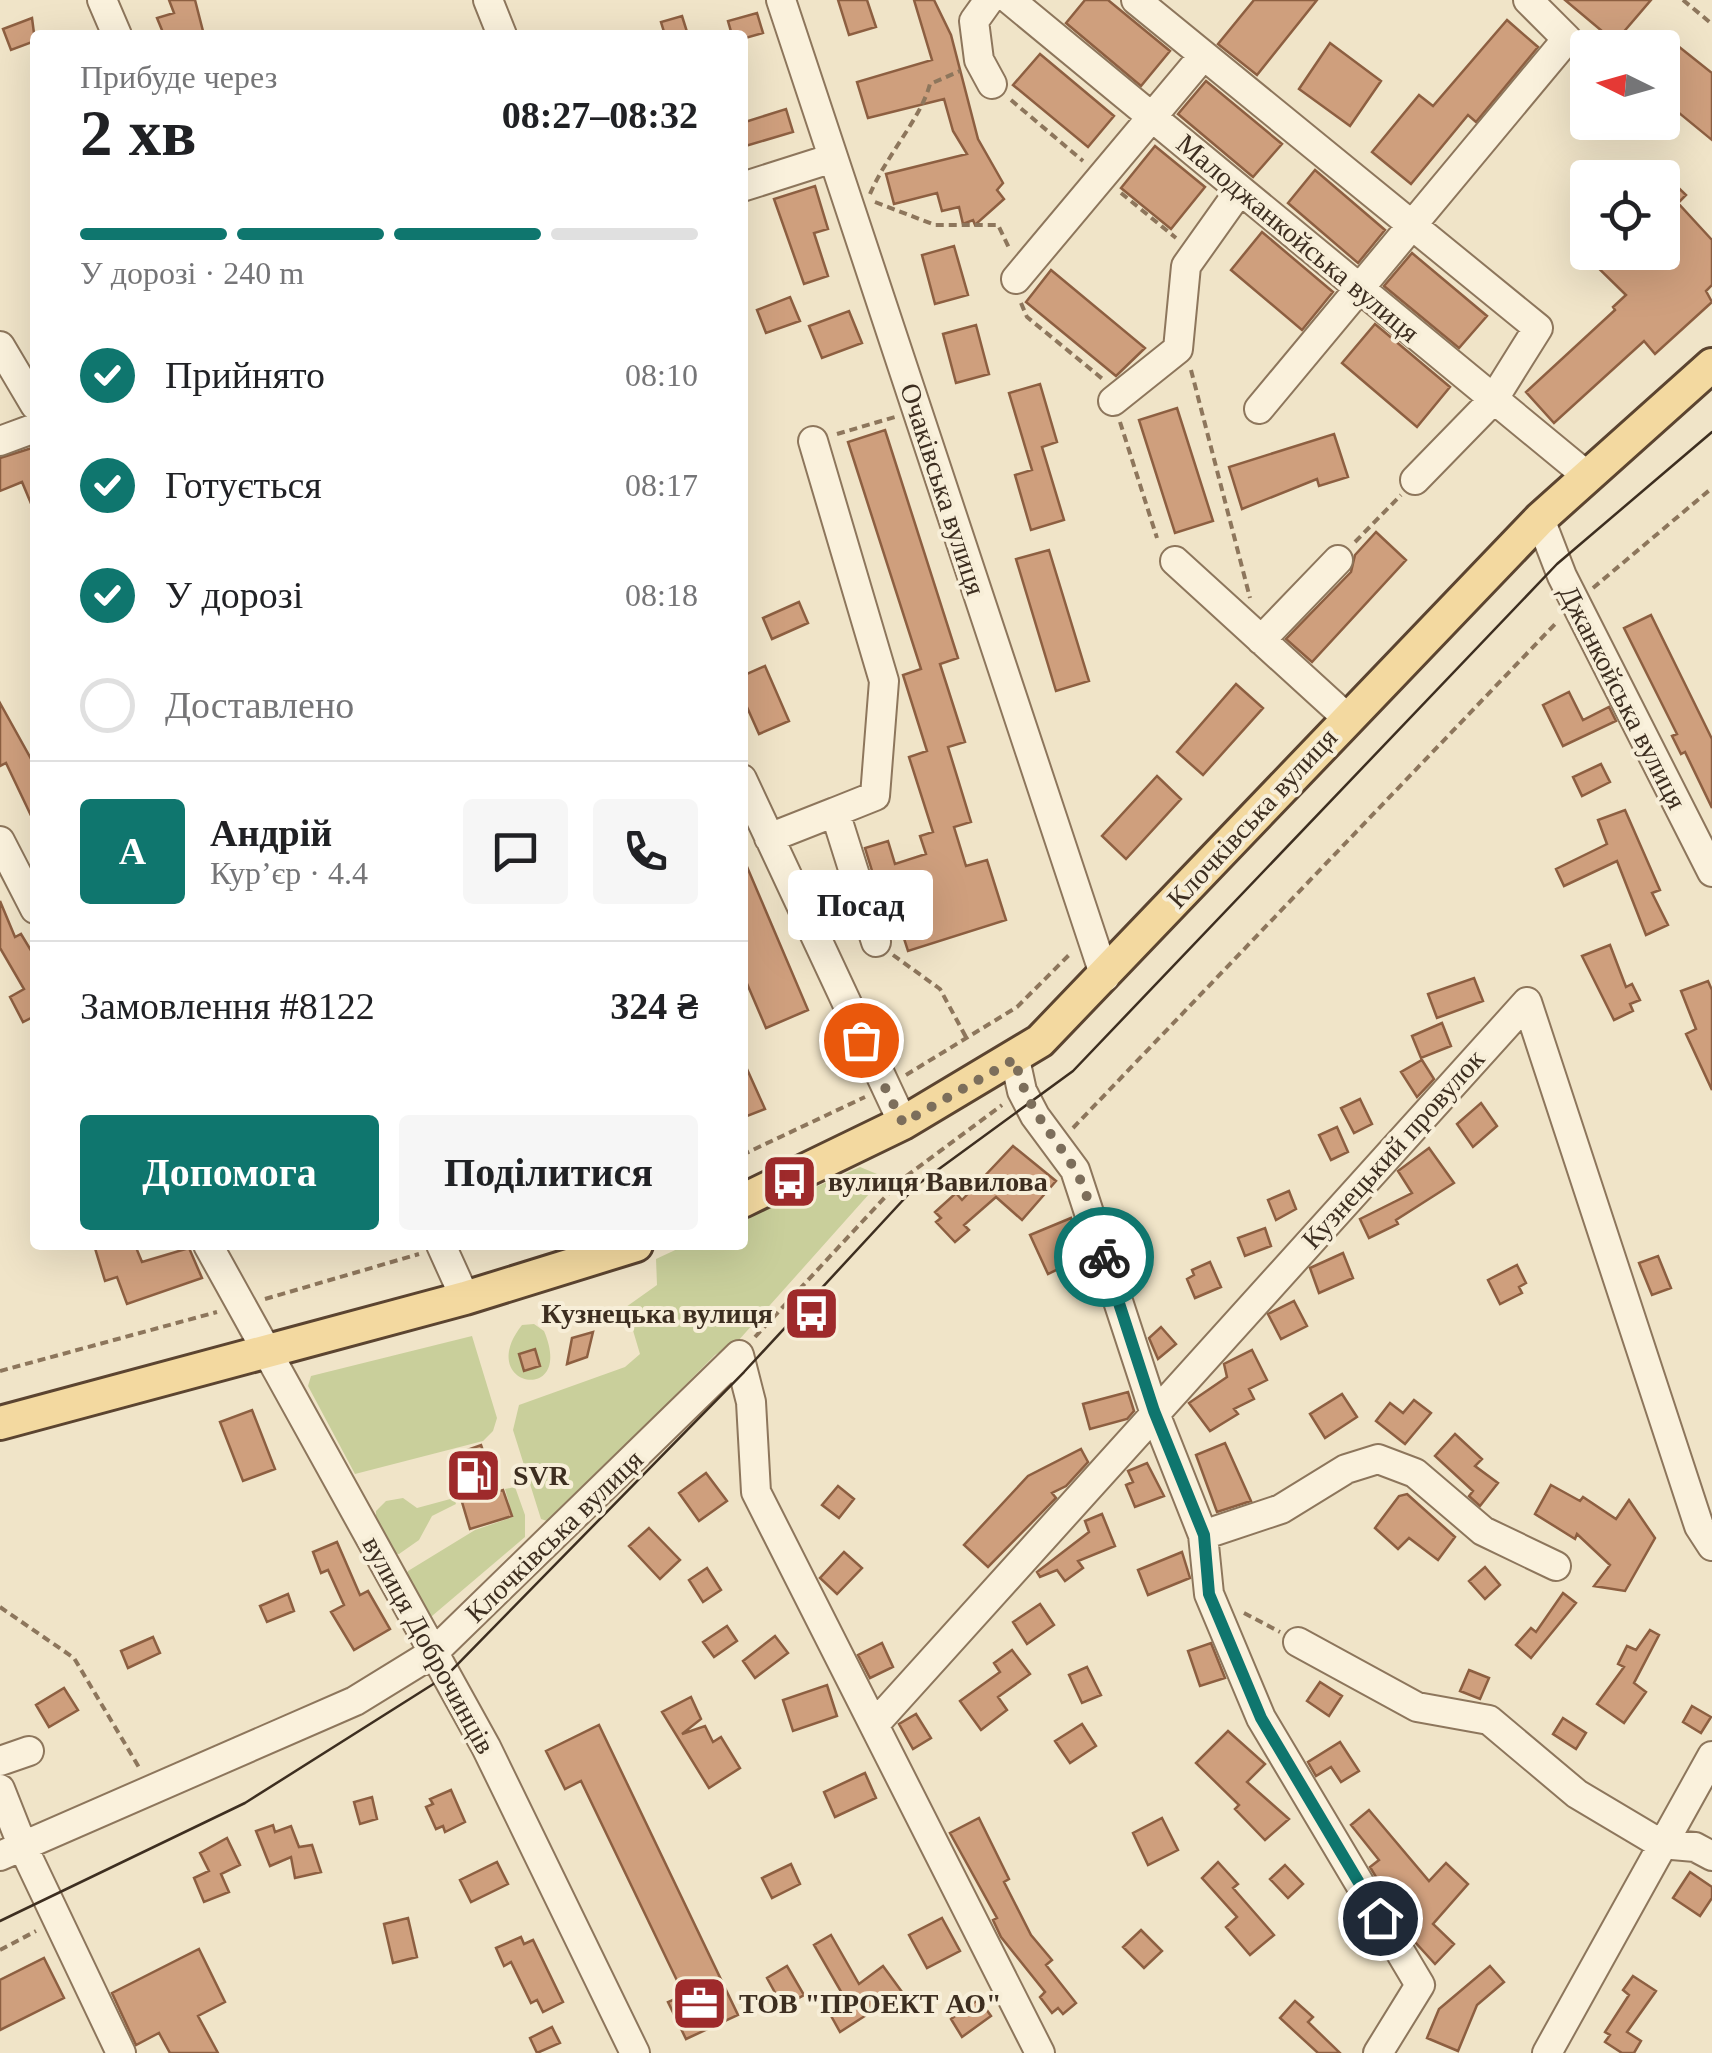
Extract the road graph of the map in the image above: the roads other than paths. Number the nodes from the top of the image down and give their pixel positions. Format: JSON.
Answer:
{"nodes":[{"id":1,"x":102,"y":0,"type":"edge"},
{"id":2,"x":488,"y":0,"type":"edge"},
{"id":3,"x":781,"y":0,"type":"edge"},
{"id":4,"x":989,"y":0,"type":"edge"},
{"id":5,"x":1010,"y":0,"type":"edge"},
{"id":6,"x":1136,"y":0,"type":"edge"},
{"id":7,"x":1528,"y":0,"type":"edge"},
{"id":8,"x":115,"y":30,"type":"edge"},
{"id":9,"x":500,"y":30,"type":"edge"},
{"id":10,"x":1203,"y":56,"type":"junction"},
{"id":11,"x":985,"y":72,"type":"road end"},
{"id":12,"x":1152,"y":118,"type":"junction"},
{"id":13,"x":833,"y":158,"type":"junction"},
{"id":14,"x":748,"y":185,"type":"edge"},
{"id":15,"x":1240,"y":190,"type":"junction"},
{"id":16,"x":1412,"y":225,"type":"junction"},
{"id":17,"x":1016,"y":279,"type":"road end"},
{"id":18,"x":1358,"y":289,"type":"junction"},
{"id":19,"x":0,"y":346,"type":"edge"},
{"id":20,"x":1712,"y":364,"type":"edge"},
{"id":21,"x":30,"y":397,"type":"edge"},
{"id":22,"x":1113,"y":400,"type":"dead end"},
{"id":23,"x":1493,"y":400,"type":"junction"},
{"id":24,"x":1259,"y":410,"type":"dead end"},
{"id":25,"x":30,"y":430,"type":"edge"},
{"id":26,"x":0,"y":441,"type":"edge"},
{"id":27,"x":813,"y":442,"type":"road end"},
{"id":28,"x":1586,"y":475,"type":"junction"},
{"id":29,"x":1416,"y":480,"type":"road end"},
{"id":30,"x":1540,"y":519,"type":"junction"},
{"id":31,"x":1338,"y":560,"type":"road end"},
{"id":32,"x":1174,"y":561,"type":"dead end"},
{"id":33,"x":1261,"y":640,"type":"junction"},
{"id":34,"x":1346,"y":717,"type":"junction"},
{"id":35,"x":748,"y":792,"type":"edge"},
{"id":36,"x":835,"y":812,"type":"junction"},
{"id":37,"x":769,"y":838,"type":"junction"},
{"id":38,"x":0,"y":841,"type":"edge"},
{"id":39,"x":1712,"y":872,"type":"edge"},
{"id":40,"x":30,"y":900,"type":"edge"},
{"id":41,"x":876,"y":942,"type":"road end"},
{"id":42,"x":1106,"y":977,"type":"junction"},
{"id":43,"x":1015,"y":1059,"type":"junction"},
{"id":44,"x":903,"y":1123,"type":"junction"},
{"id":45,"x":748,"y":1198,"type":"edge"},
{"id":46,"x":211,"y":1250,"type":"edge"},
{"id":47,"x":443,"y":1250,"type":"edge"},
{"id":48,"x":620,"y":1250,"type":"edge"},
{"id":49,"x":464,"y":1298,"type":"junction"},
{"id":50,"x":264,"y":1352,"type":"junction"},
{"id":51,"x":1154,"y":1411,"type":"junction"},
{"id":52,"x":0,"y":1424,"type":"edge"},
{"id":53,"x":1204,"y":1535,"type":"junction"},
{"id":54,"x":1712,"y":1546,"type":"edge"},
{"id":55,"x":1556,"y":1566,"type":"dead end"},
{"id":56,"x":1290,"y":1638,"type":"road end"},
{"id":57,"x":434,"y":1653,"type":"junction"},
{"id":58,"x":874,"y":1725,"type":"junction"},
{"id":59,"x":29,"y":1751,"type":"dead end"},
{"id":60,"x":1712,"y":1756,"type":"edge"},
{"id":61,"x":0,"y":1761,"type":"edge"},
{"id":62,"x":0,"y":1789,"type":"edge"},
{"id":63,"x":1662,"y":1844,"type":"junction"},
{"id":64,"x":11,"y":1852,"type":"edge"},
{"id":65,"x":1712,"y":1856,"type":"edge"},
{"id":66,"x":121,"y":2053,"type":"edge"},
{"id":67,"x":634,"y":2053,"type":"edge"},
{"id":68,"x":1040,"y":2053,"type":"edge"},
{"id":69,"x":1378,"y":2053,"type":"edge"},
{"id":70,"x":1546,"y":2053,"type":"edge"}],
"edges":[{"from":1,"to":8,"type":"street"},
{"from":2,"to":9,"type":"street"},
{"from":3,"to":13,"type":"street","name":"Очаківська вулиця"},
{"from":4,"to":11,"type":"street"},
{"from":5,"to":12,"type":"street","name":"Малоджанкойська вулиця"},
{"from":6,"to":10,"type":"street"},
{"from":7,"to":16,"type":"street"},
{"from":10,"to":12,"type":"street"},
{"from":10,"to":16,"type":"street"},
{"from":12,"to":15,"type":"street","name":"Малоджанкойська вулиця"},
{"from":12,"to":17,"type":"street"},
{"from":13,"to":14,"type":"street"},
{"from":13,"to":42,"type":"street","name":"Очаківська вулиця"},
{"from":15,"to":18,"type":"street","name":"Малоджанкойська вулиця"},
{"from":15,"to":22,"type":"street"},
{"from":16,"to":18,"type":"street"},
{"from":16,"to":23,"type":"street"},
{"from":18,"to":23,"type":"street","name":"Малоджанкойська вулиця"},
{"from":18,"to":24,"type":"street"},
{"from":19,"to":21,"type":"street"},
{"from":20,"to":28,"type":"main road","name":"Клочківська вулиця"},
{"from":23,"to":28,"type":"street","name":"Малоджанкойська вулиця"},
{"from":23,"to":29,"type":"street"},
{"from":25,"to":26,"type":"street"},
{"from":27,"to":36,"type":"street"},
{"from":28,"to":30,"type":"main road","name":"Клочківська вулиця"},
{"from":30,"to":34,"type":"main road","name":"Клочківська вулиця"},
{"from":30,"to":39,"type":"street","name":"Джанкойська вулиця"},
{"from":31,"to":33,"type":"street"},
{"from":32,"to":33,"type":"street"},
{"from":33,"to":34,"type":"street"},
{"from":34,"to":42,"type":"main road","name":"Клочківська вулиця"},
{"from":35,"to":37,"type":"street"},
{"from":36,"to":37,"type":"street"},
{"from":36,"to":41,"type":"street"},
{"from":37,"to":44,"type":"street"},
{"from":38,"to":40,"type":"street"},
{"from":42,"to":43,"type":"main road","name":"Клочківська вулиця"},
{"from":43,"to":44,"type":"main road","name":"Клочківська вулиця"},
{"from":43,"to":51,"type":"street"},
{"from":44,"to":45,"type":"main road","name":"Клочківська вулиця"},
{"from":46,"to":50,"type":"street","name":"вулиця Доброчинців"},
{"from":47,"to":49,"type":"street"},
{"from":48,"to":49,"type":"main road"},
{"from":49,"to":50,"type":"main road"},
{"from":50,"to":52,"type":"main road"},
{"from":50,"to":57,"type":"street","name":"вулиця Доброчинців"},
{"from":51,"to":53,"type":"street"},
{"from":51,"to":54,"type":"street","name":"Кузнецький провулок"},
{"from":51,"to":58,"type":"street","name":"Кузнецький провулок"},
{"from":53,"to":55,"type":"street"},
{"from":53,"to":69,"type":"street"},
{"from":56,"to":63,"type":"street"},
{"from":57,"to":58,"type":"street","name":"Клочківська вулиця"},
{"from":57,"to":64,"type":"street","name":"Клочківська вулиця"},
{"from":57,"to":67,"type":"street","name":"вулиця Доброчинців"},
{"from":58,"to":68,"type":"street"},
{"from":59,"to":61,"type":"street"},
{"from":60,"to":63,"type":"street"},
{"from":62,"to":64,"type":"street"},
{"from":63,"to":65,"type":"street"},
{"from":63,"to":70,"type":"street"},
{"from":64,"to":66,"type":"street"}]}
